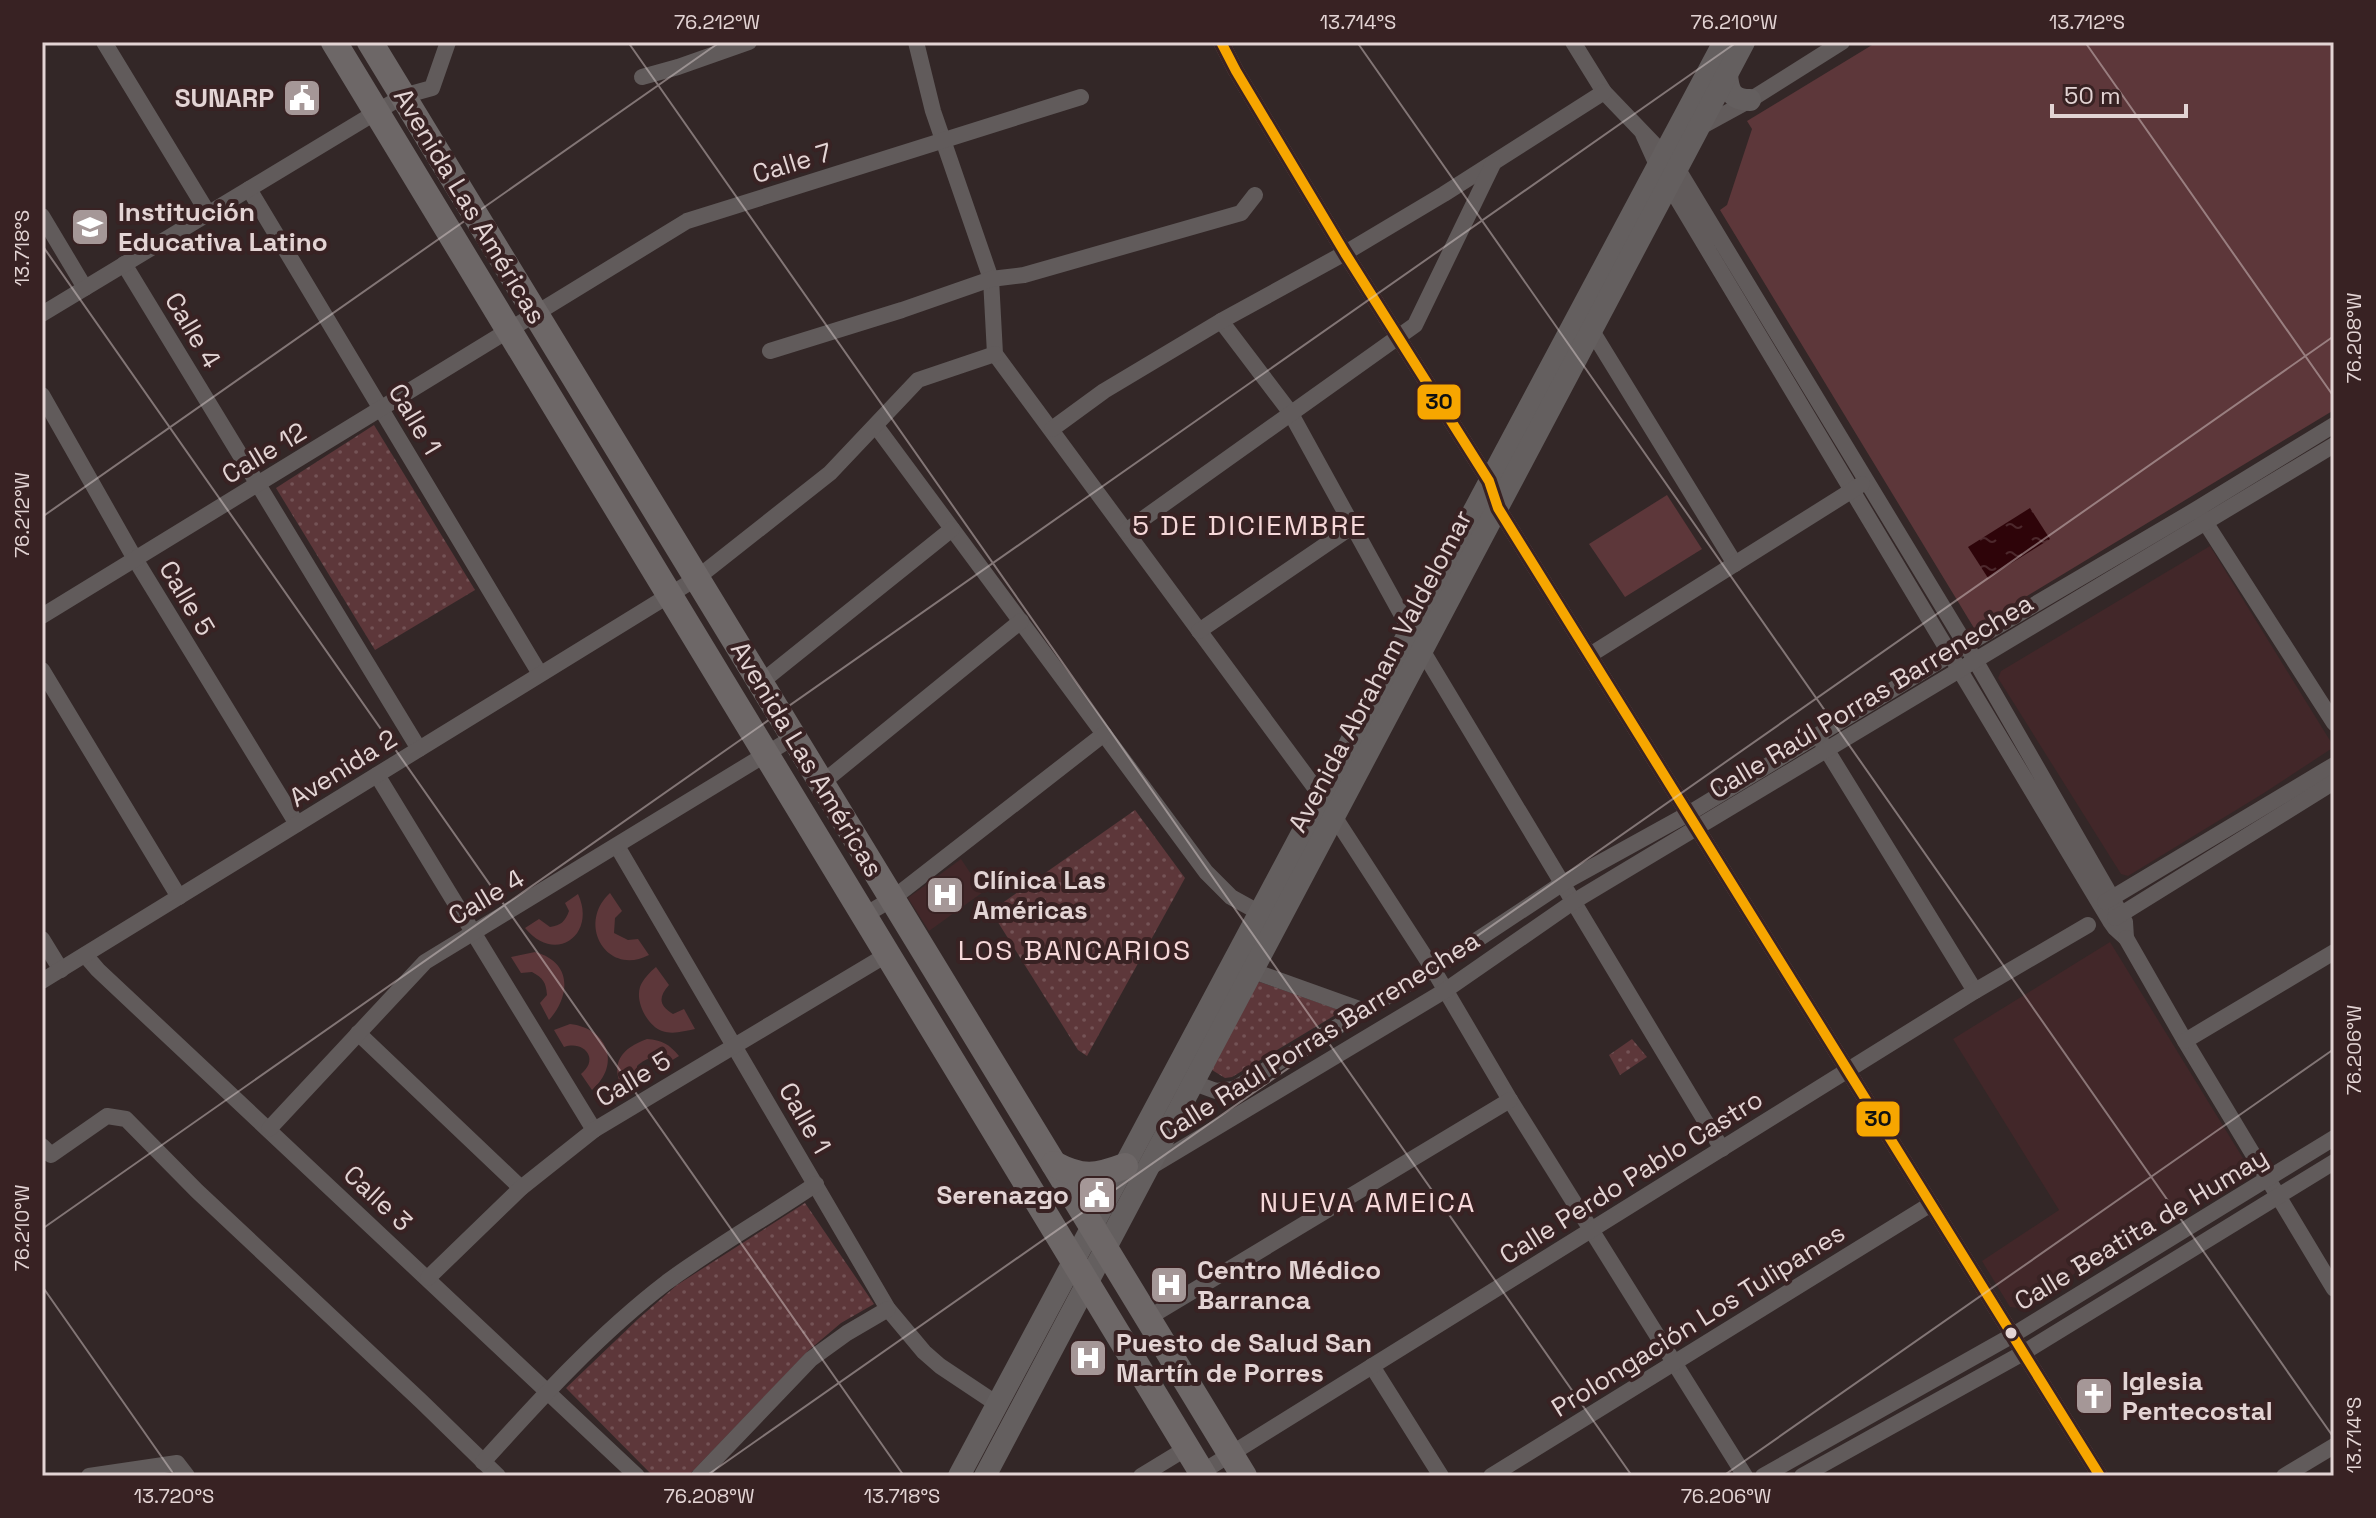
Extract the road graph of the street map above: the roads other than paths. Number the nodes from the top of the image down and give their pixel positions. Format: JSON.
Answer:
{"nodes":[{"id":1,"x":104,"y":42,"type":"edge"},
{"id":2,"x":334,"y":42,"type":"edge"},
{"id":3,"x":370,"y":42,"type":"edge"},
{"id":4,"x":448,"y":42,"type":"edge"},
{"id":5,"x":749,"y":42,"type":"edge"},
{"id":6,"x":916,"y":42,"type":"edge"},
{"id":7,"x":1221,"y":42,"type":"edge"},
{"id":8,"x":1573,"y":42,"type":"edge"},
{"id":9,"x":1724,"y":42,"type":"edge"},
{"id":10,"x":1744,"y":42,"type":"edge"},
{"id":11,"x":1842,"y":42,"type":"edge"},
{"id":12,"x":1727,"y":74,"type":"junction"},
{"id":13,"x":642,"y":77,"type":"dead end"},
{"id":14,"x":1604,"y":92,"type":"junction"},
{"id":15,"x":403,"y":96,"type":"junction"},
{"id":16,"x":1081,"y":97,"type":"dead end"},
{"id":17,"x":1750,"y":100,"type":"junction"},
{"id":18,"x":376,"y":111,"type":"junction"},
{"id":19,"x":1700,"y":127,"type":"junction"},
{"id":20,"x":943,"y":140,"type":"junction"},
{"id":21,"x":1493,"y":163,"type":"junction"},
{"id":22,"x":1668,"y":163,"type":"junction"},
{"id":23,"x":445,"y":167,"type":"junction"},
{"id":24,"x":420,"y":183,"type":"junction"},
{"id":25,"x":249,"y":189,"type":"junction"},
{"id":26,"x":1255,"y":195,"type":"dead end"},
{"id":27,"x":208,"y":213,"type":"junction"},
{"id":28,"x":42,"y":216,"type":"edge"},
{"id":29,"x":1345,"y":253,"type":"junction"},
{"id":30,"x":124,"y":264,"type":"junction"},
{"id":31,"x":507,"y":267,"type":"junction"},
{"id":32,"x":991,"y":279,"type":"junction"},
{"id":33,"x":481,"y":283,"type":"junction"},
{"id":34,"x":85,"y":288,"type":"junction"},
{"id":35,"x":42,"y":314,"type":"edge"},
{"id":36,"x":536,"y":315,"type":"junction"},
{"id":37,"x":1221,"y":321,"type":"junction"},
{"id":38,"x":1583,"y":326,"type":"junction"},
{"id":39,"x":510,"y":331,"type":"junction"},
{"id":40,"x":1398,"y":338,"type":"junction"},
{"id":41,"x":770,"y":351,"type":"dead end"},
{"id":42,"x":995,"y":354,"type":"junction"},
{"id":43,"x":42,"y":395,"type":"edge"},
{"id":44,"x":382,"y":409,"type":"junction"},
{"id":45,"x":1290,"y":412,"type":"junction"},
{"id":46,"x":2334,"y":425,"type":"edge"},
{"id":47,"x":876,"y":426,"type":"junction"},
{"id":48,"x":1052,"y":429,"type":"junction"},
{"id":49,"x":2334,"y":445,"type":"edge"},
{"id":50,"x":1489,"y":481,"type":"junction"},
{"id":51,"x":258,"y":484,"type":"junction"},
{"id":52,"x":1860,"y":485,"type":"junction"},
{"id":53,"x":1498,"y":508,"type":"junction"},
{"id":54,"x":2201,"y":516,"type":"junction"},
{"id":55,"x":1353,"y":526,"type":"junction"},
{"id":56,"x":952,"y":529,"type":"junction"},
{"id":57,"x":1126,"y":531,"type":"junction"},
{"id":58,"x":135,"y":559,"type":"junction"},
{"id":59,"x":1735,"y":564,"type":"junction"},
{"id":60,"x":697,"y":578,"type":"junction"},
{"id":61,"x":670,"y":595,"type":"junction"},
{"id":62,"x":42,"y":616,"type":"edge"},
{"id":63,"x":1021,"y":621,"type":"junction"},
{"id":64,"x":1410,"y":630,"type":"junction"},
{"id":65,"x":1199,"y":631,"type":"junction"},
{"id":66,"x":1423,"y":651,"type":"junction"},
{"id":67,"x":1590,"y":655,"type":"junction"},
{"id":68,"x":1963,"y":657,"type":"junction"},
{"id":69,"x":42,"y":670,"type":"edge"},
{"id":70,"x":540,"y":674,"type":"junction"},
{"id":71,"x":760,"y":683,"type":"junction"},
{"id":72,"x":2334,"y":723,"type":"edge"},
{"id":73,"x":1104,"y":734,"type":"junction"},
{"id":74,"x":794,"y":737,"type":"junction"},
{"id":75,"x":1822,"y":743,"type":"junction"},
{"id":76,"x":419,"y":749,"type":"junction"},
{"id":77,"x":767,"y":754,"type":"junction"},
{"id":78,"x":2334,"y":765,"type":"edge"},
{"id":79,"x":377,"y":775,"type":"junction"},
{"id":80,"x":2334,"y":782,"type":"edge"},
{"id":81,"x":822,"y":783,"type":"junction"},
{"id":82,"x":1321,"y":796,"type":"junction"},
{"id":83,"x":1335,"y":817,"type":"junction"},
{"id":84,"x":1693,"y":821,"type":"junction"},
{"id":85,"x":297,"y":824,"type":"junction"},
{"id":86,"x":617,"y":846,"type":"junction"},
{"id":87,"x":1563,"y":883,"type":"junction"},
{"id":88,"x":179,"y":897,"type":"junction"},
{"id":89,"x":892,"y":899,"type":"junction"},
{"id":90,"x":2106,"y":901,"type":"junction"},
{"id":91,"x":1573,"y":902,"type":"junction"},
{"id":92,"x":865,"y":915,"type":"junction"},
{"id":93,"x":1269,"y":918,"type":"junction"},
{"id":94,"x":2116,"y":918,"type":"junction"},
{"id":95,"x":2088,"y":925,"type":"junction"},
{"id":96,"x":475,"y":933,"type":"junction"},
{"id":97,"x":42,"y":939,"type":"edge"},
{"id":98,"x":2334,"y":952,"type":"edge"},
{"id":99,"x":888,"y":954,"type":"junction"},
{"id":100,"x":85,"y":955,"type":"junction"},
{"id":101,"x":1433,"y":969,"type":"junction"},
{"id":102,"x":61,"y":970,"type":"junction"},
{"id":103,"x":1253,"y":971,"type":"junction"},
{"id":104,"x":42,"y":981,"type":"edge"},
{"id":105,"x":1446,"y":990,"type":"junction"},
{"id":106,"x":1975,"y":991,"type":"junction"},
{"id":107,"x":1365,"y":1011,"type":"junction"},
{"id":108,"x":358,"y":1033,"type":"junction"},
{"id":109,"x":2185,"y":1041,"type":"junction"},
{"id":110,"x":735,"y":1046,"type":"junction"},
{"id":111,"x":1848,"y":1070,"type":"junction"},
{"id":112,"x":1194,"y":1083,"type":"junction"},
{"id":113,"x":1510,"y":1100,"type":"junction"},
{"id":114,"x":269,"y":1129,"type":"junction"},
{"id":115,"x":594,"y":1130,"type":"junction"},
{"id":116,"x":2334,"y":1138,"type":"edge"},
{"id":117,"x":42,"y":1146,"type":"edge"},
{"id":118,"x":1722,"y":1149,"type":"junction"},
{"id":119,"x":2334,"y":1162,"type":"edge"},
{"id":120,"x":1054,"y":1164,"type":"junction"},
{"id":121,"x":1137,"y":1167,"type":"junction"},
{"id":122,"x":2269,"y":1180,"type":"junction"},
{"id":123,"x":816,"y":1184,"type":"junction"},
{"id":124,"x":521,"y":1188,"type":"junction"},
{"id":125,"x":2279,"y":1197,"type":"junction"},
{"id":126,"x":1931,"y":1204,"type":"junction"},
{"id":127,"x":1591,"y":1230,"type":"junction"},
{"id":128,"x":1099,"y":1238,"type":"junction"},
{"id":129,"x":1073,"y":1262,"type":"junction"},
{"id":130,"x":428,"y":1278,"type":"junction"},
{"id":131,"x":1087,"y":1285,"type":"junction"},
{"id":132,"x":2334,"y":1289,"type":"edge"},
{"id":133,"x":888,"y":1309,"type":"junction"},
{"id":134,"x":1148,"y":1318,"type":"junction"},
{"id":135,"x":2013,"y":1335,"type":"junction"},
{"id":136,"x":2023,"y":1353,"type":"junction"},
{"id":137,"x":1674,"y":1363,"type":"junction"},
{"id":138,"x":1372,"y":1366,"type":"junction"},
{"id":139,"x":548,"y":1390,"type":"junction"},
{"id":140,"x":988,"y":1398,"type":"junction"},
{"id":141,"x":2334,"y":1446,"type":"edge"},
{"id":142,"x":1187,"y":1448,"type":"junction"},
{"id":143,"x":483,"y":1462,"type":"junction"},
{"id":144,"x":1237,"y":1465,"type":"edge"},
{"id":145,"x":1203,"y":1474,"type":"edge"},
{"id":146,"x":89,"y":1476,"type":"edge"},
{"id":147,"x":187,"y":1476,"type":"edge"},
{"id":148,"x":498,"y":1476,"type":"edge"},
{"id":149,"x":637,"y":1476,"type":"edge"},
{"id":150,"x":699,"y":1476,"type":"edge"},
{"id":151,"x":959,"y":1476,"type":"edge"},
{"id":152,"x":985,"y":1476,"type":"edge"},
{"id":153,"x":1141,"y":1476,"type":"edge"},
{"id":154,"x":1441,"y":1476,"type":"edge"},
{"id":155,"x":1491,"y":1476,"type":"edge"},
{"id":156,"x":1745,"y":1476,"type":"edge"},
{"id":157,"x":1763,"y":1476,"type":"edge"},
{"id":158,"x":1802,"y":1476,"type":"edge"},
{"id":159,"x":2100,"y":1476,"type":"edge"},
{"id":160,"x":2284,"y":1476,"type":"edge"}],
"edges":[{"from":1,"to":27,"type":"street"},
{"from":2,"to":18,"type":"main road","name":"Avenida Las Américas"},
{"from":3,"to":15,"type":"main road","name":"Avenida Las Américas"},
{"from":4,"to":15,"type":"street"},
{"from":5,"to":13,"type":"street"},
{"from":6,"to":20,"type":"street"},
{"from":7,"to":29,"type":"street"},
{"from":8,"to":14,"type":"street"},
{"from":9,"to":22,"type":"street","name":"Avenida Abraham Valdelomar"},
{"from":10,"to":12,"type":"street","name":"Avenida Abraham Valdelomar"},
{"from":11,"to":17,"type":"street"},
{"from":12,"to":17,"type":"street"},
{"from":12,"to":19,"type":"street","name":"Avenida Abraham Valdelomar"},
{"from":14,"to":21,"type":"street"},
{"from":14,"to":22,"type":"street"},
{"from":15,"to":18,"type":"street"},
{"from":15,"to":23,"type":"main road","name":"Avenida Las Américas"},
{"from":16,"to":20,"type":"street","name":"Calle 7"},
{"from":17,"to":19,"type":"street"},
{"from":18,"to":24,"type":"main road","name":"Avenida Las Américas"},
{"from":18,"to":25,"type":"street"},
{"from":19,"to":22,"type":"street","name":"Avenida Abraham Valdelomar"},
{"from":20,"to":32,"type":"street"},
{"from":20,"to":36,"type":"street","name":"Calle 7"},
{"from":21,"to":29,"type":"street"},
{"from":21,"to":40,"type":"street"},
{"from":22,"to":38,"type":"street","name":"Avenida Abraham Valdelomar"},
{"from":22,"to":52,"type":"street"},
{"from":23,"to":24,"type":"main road"},
{"from":23,"to":31,"type":"main road","name":"Avenida Las Américas"},
{"from":24,"to":33,"type":"main road","name":"Avenida Las Américas"},
{"from":25,"to":27,"type":"street"},
{"from":25,"to":44,"type":"street","name":"Calle 1"},
{"from":26,"to":32,"type":"street"},
{"from":27,"to":30,"type":"street"},
{"from":28,"to":34,"type":"street"},
{"from":29,"to":37,"type":"street"},
{"from":29,"to":40,"type":"street"},
{"from":30,"to":34,"type":"street"},
{"from":30,"to":51,"type":"street","name":"Calle 4"},
{"from":31,"to":33,"type":"main road"},
{"from":31,"to":36,"type":"main road","name":"Avenida Las Américas"},
{"from":32,"to":41,"type":"street"},
{"from":32,"to":42,"type":"street"},
{"from":33,"to":39,"type":"main road","name":"Avenida Las Américas"},
{"from":34,"to":35,"type":"street"},
{"from":36,"to":39,"type":"street","name":"Calle 7"},
{"from":36,"to":60,"type":"main road","name":"Avenida Las Américas"},
{"from":37,"to":45,"type":"street"},
{"from":37,"to":48,"type":"street"},
{"from":38,"to":50,"type":"street","name":"Avenida Abraham Valdelomar"},
{"from":38,"to":53,"type":"street","name":"Avenida Abraham Valdelomar"},
{"from":38,"to":59,"type":"street"},
{"from":39,"to":44,"type":"street","name":"Calle 12"},
{"from":39,"to":61,"type":"main road","name":"Avenida Las Américas"},
{"from":40,"to":45,"type":"street"},
{"from":40,"to":50,"type":"street"},
{"from":42,"to":47,"type":"street","name":"Avenida 2"},
{"from":42,"to":48,"type":"street"},
{"from":43,"to":58,"type":"street","name":"Calle 5"},
{"from":44,"to":51,"type":"street","name":"Calle 12"},
{"from":44,"to":70,"type":"street","name":"Calle 1"},
{"from":45,"to":55,"type":"street"},
{"from":45,"to":57,"type":"street"},
{"from":46,"to":54,"type":"street","name":"Calle Raúl Porras Barrenechea"},
{"from":47,"to":56,"type":"street"},
{"from":47,"to":60,"type":"street","name":"Avenida 2"},
{"from":48,"to":57,"type":"street"},
{"from":49,"to":54,"type":"street","name":"Calle Raúl Porras Barrenechea"},
{"from":50,"to":53,"type":"street"},
{"from":50,"to":64,"type":"street","name":"Avenida Abraham Valdelomar"},
{"from":51,"to":58,"type":"street","name":"Calle 12"},
{"from":51,"to":76,"type":"street","name":"Calle 4"},
{"from":52,"to":59,"type":"street"},
{"from":52,"to":68,"type":"street"},
{"from":53,"to":66,"type":"street","name":"Avenida Abraham Valdelomar"},
{"from":53,"to":67,"type":"street"},
{"from":54,"to":68,"type":"street","name":"Calle Raúl Porras Barrenechea"},
{"from":54,"to":72,"type":"street"},
{"from":55,"to":64,"type":"street"},
{"from":55,"to":65,"type":"street"},
{"from":56,"to":63,"type":"street"},
{"from":56,"to":71,"type":"street"},
{"from":57,"to":65,"type":"street"},
{"from":58,"to":62,"type":"street","name":"Calle 12"},
{"from":58,"to":85,"type":"street","name":"Calle 5"},
{"from":59,"to":67,"type":"street"},
{"from":60,"to":61,"type":"street","name":"Avenida 2"},
{"from":60,"to":71,"type":"main road","name":"Avenida Las Américas"},
{"from":61,"to":70,"type":"street","name":"Avenida 2"},
{"from":61,"to":77,"type":"main road","name":"Avenida Las Américas"},
{"from":63,"to":73,"type":"street"},
{"from":63,"to":81,"type":"street"},
{"from":64,"to":66,"type":"street"},
{"from":64,"to":82,"type":"street","name":"Avenida Abraham Valdelomar"},
{"from":65,"to":82,"type":"street"},
{"from":66,"to":83,"type":"street","name":"Avenida Abraham Valdelomar"},
{"from":66,"to":87,"type":"street"},
{"from":67,"to":84,"type":"street"},
{"from":68,"to":75,"type":"street","name":"Calle Raúl Porras Barrenechea"},
{"from":68,"to":90,"type":"street"},
{"from":69,"to":88,"type":"street"},
{"from":70,"to":76,"type":"street","name":"Avenida 2"},
{"from":71,"to":74,"type":"main road","name":"Avenida Las Américas"},
{"from":73,"to":89,"type":"street"},
{"from":73,"to":93,"type":"street"},
{"from":74,"to":77,"type":"street","name":"Calle 4"},
{"from":74,"to":81,"type":"main road","name":"Avenida Las Américas"},
{"from":75,"to":84,"type":"street","name":"Calle Raúl Porras Barrenechea"},
{"from":75,"to":106,"type":"street"},
{"from":76,"to":79,"type":"street","name":"Avenida 2"},
{"from":77,"to":86,"type":"street","name":"Calle 4"},
{"from":77,"to":92,"type":"main road","name":"Avenida Las Américas"},
{"from":78,"to":90,"type":"street"},
{"from":79,"to":85,"type":"street","name":"Avenida 2"},
{"from":79,"to":96,"type":"street"},
{"from":80,"to":94,"type":"street"},
{"from":81,"to":89,"type":"main road","name":"Avenida Las Américas"},
{"from":82,"to":83,"type":"street"},
{"from":82,"to":93,"type":"street","name":"Avenida Abraham Valdelomar"},
{"from":83,"to":93,"type":"street","name":"Avenida Abraham Valdelomar"},
{"from":83,"to":101,"type":"street"},
{"from":84,"to":87,"type":"street","name":"Calle Raúl Porras Barrenechea"},
{"from":84,"to":91,"type":"street","name":"Calle Raúl Porras Barrenechea"},
{"from":84,"to":111,"type":"street"},
{"from":85,"to":88,"type":"street","name":"Avenida 2"},
{"from":86,"to":96,"type":"street","name":"Calle 4"},
{"from":86,"to":110,"type":"street","name":"Calle 1"},
{"from":87,"to":91,"type":"street"},
{"from":87,"to":101,"type":"street","name":"Calle Raúl Porras Barrenechea"},
{"from":88,"to":100,"type":"street","name":"Avenida 2"},
{"from":89,"to":92,"type":"street"},
{"from":89,"to":120,"type":"main road","name":"Avenida Las Américas"},
{"from":90,"to":94,"type":"street"},
{"from":90,"to":95,"type":"street"},
{"from":91,"to":105,"type":"street","name":"Calle Raúl Porras Barrenechea"},
{"from":91,"to":118,"type":"street"},
{"from":92,"to":99,"type":"main road","name":"Avenida Las Américas"},
{"from":93,"to":103,"type":"street","name":"Avenida Abraham Valdelomar"},
{"from":93,"to":121,"type":"street","name":"Avenida Abraham Valdelomar"},
{"from":94,"to":95,"type":"street"},
{"from":94,"to":109,"type":"street"},
{"from":95,"to":106,"type":"street","name":"Calle Perdo Pablo Castro"},
{"from":96,"to":108,"type":"street","name":"Calle 4"},
{"from":96,"to":115,"type":"street"},
{"from":97,"to":102,"type":"street"},
{"from":98,"to":109,"type":"street"},
{"from":99,"to":110,"type":"street","name":"Calle 5"},
{"from":99,"to":129,"type":"main road","name":"Avenida Las Américas"},
{"from":100,"to":102,"type":"street","name":"Avenida 2"},
{"from":100,"to":114,"type":"street","name":"Calle 3"},
{"from":101,"to":105,"type":"street"},
{"from":101,"to":107,"type":"street","name":"Calle Raúl Porras Barrenechea"},
{"from":102,"to":104,"type":"street","name":"Avenida 2"},
{"from":103,"to":107,"type":"street"},
{"from":103,"to":112,"type":"street","name":"Avenida Abraham Valdelomar"},
{"from":105,"to":113,"type":"street"},
{"from":105,"to":121,"type":"street","name":"Calle Raúl Porras Barrenechea"},
{"from":106,"to":111,"type":"street","name":"Calle Perdo Pablo Castro"},
{"from":107,"to":112,"type":"street","name":"Calle Raúl Porras Barrenechea"},
{"from":108,"to":114,"type":"street","name":"Calle 4"},
{"from":108,"to":124,"type":"street"},
{"from":109,"to":122,"type":"street"},
{"from":110,"to":115,"type":"street","name":"Calle 5"},
{"from":110,"to":123,"type":"street","name":"Calle 1"},
{"from":111,"to":118,"type":"street","name":"Calle Perdo Pablo Castro"},
{"from":111,"to":126,"type":"street"},
{"from":112,"to":121,"type":"street","name":"Avenida Abraham Valdelomar"},
{"from":113,"to":127,"type":"street"},
{"from":113,"to":134,"type":"street"},
{"from":114,"to":130,"type":"street","name":"Calle 3"},
{"from":115,"to":124,"type":"street","name":"Calle 5"},
{"from":116,"to":122,"type":"street","name":"Calle Beatita de Humay"},
{"from":117,"to":143,"type":"street"},
{"from":118,"to":127,"type":"street","name":"Calle Perdo Pablo Castro"},
{"from":119,"to":125,"type":"street","name":"Calle Beatita de Humay"},
{"from":120,"to":121,"type":"main road"},
{"from":120,"to":128,"type":"main road","name":"Avenida Las Américas"},
{"from":121,"to":128,"type":"street","name":"Avenida Abraham Valdelomar"},
{"from":122,"to":125,"type":"street"},
{"from":122,"to":135,"type":"street","name":"Calle Beatita de Humay"},
{"from":123,"to":133,"type":"street","name":"Calle 1"},
{"from":123,"to":139,"type":"street"},
{"from":124,"to":130,"type":"street","name":"Calle 5"},
{"from":125,"to":132,"type":"street"},
{"from":125,"to":136,"type":"street","name":"Calle Beatita de Humay"},
{"from":126,"to":135,"type":"street"},
{"from":126,"to":137,"type":"street","name":"Prolongación Los Tulipanes"},
{"from":127,"to":137,"type":"street"},
{"from":127,"to":138,"type":"street","name":"Calle Perdo Pablo Castro"},
{"from":128,"to":129,"type":"street"},
{"from":128,"to":131,"type":"street","name":"Avenida Abraham Valdelomar"},
{"from":128,"to":134,"type":"main road","name":"Avenida Las Américas"},
{"from":129,"to":131,"type":"main road","name":"Avenida Las Américas"},
{"from":129,"to":140,"type":"street"},
{"from":130,"to":139,"type":"street","name":"Calle 3"},
{"from":131,"to":142,"type":"main road","name":"Avenida Las Américas"},
{"from":131,"to":152,"type":"street","name":"Avenida Abraham Valdelomar"},
{"from":133,"to":140,"type":"street","name":"Calle 1"},
{"from":133,"to":150,"type":"street"},
{"from":134,"to":144,"type":"main road","name":"Avenida Las Américas"},
{"from":135,"to":136,"type":"street"},
{"from":135,"to":157,"type":"street","name":"Calle Beatita de Humay"},
{"from":136,"to":158,"type":"street","name":"Calle Beatita de Humay"},
{"from":136,"to":159,"type":"street"},
{"from":137,"to":155,"type":"street","name":"Prolongación Los Tulipanes"},
{"from":137,"to":156,"type":"street"},
{"from":138,"to":144,"type":"street","name":"Calle Perdo Pablo Castro"},
{"from":138,"to":154,"type":"street"},
{"from":139,"to":143,"type":"street"},
{"from":139,"to":149,"type":"street","name":"Calle 3"},
{"from":140,"to":151,"type":"street"},
{"from":141,"to":160,"type":"street"},
{"from":142,"to":145,"type":"main road","name":"Avenida Las Américas"},
{"from":142,"to":153,"type":"street"},
{"from":143,"to":148,"type":"street"},
{"from":144,"to":145,"type":"street","name":"Calle Perdo Pablo Castro"},
{"from":146,"to":147,"type":"street"}]}
